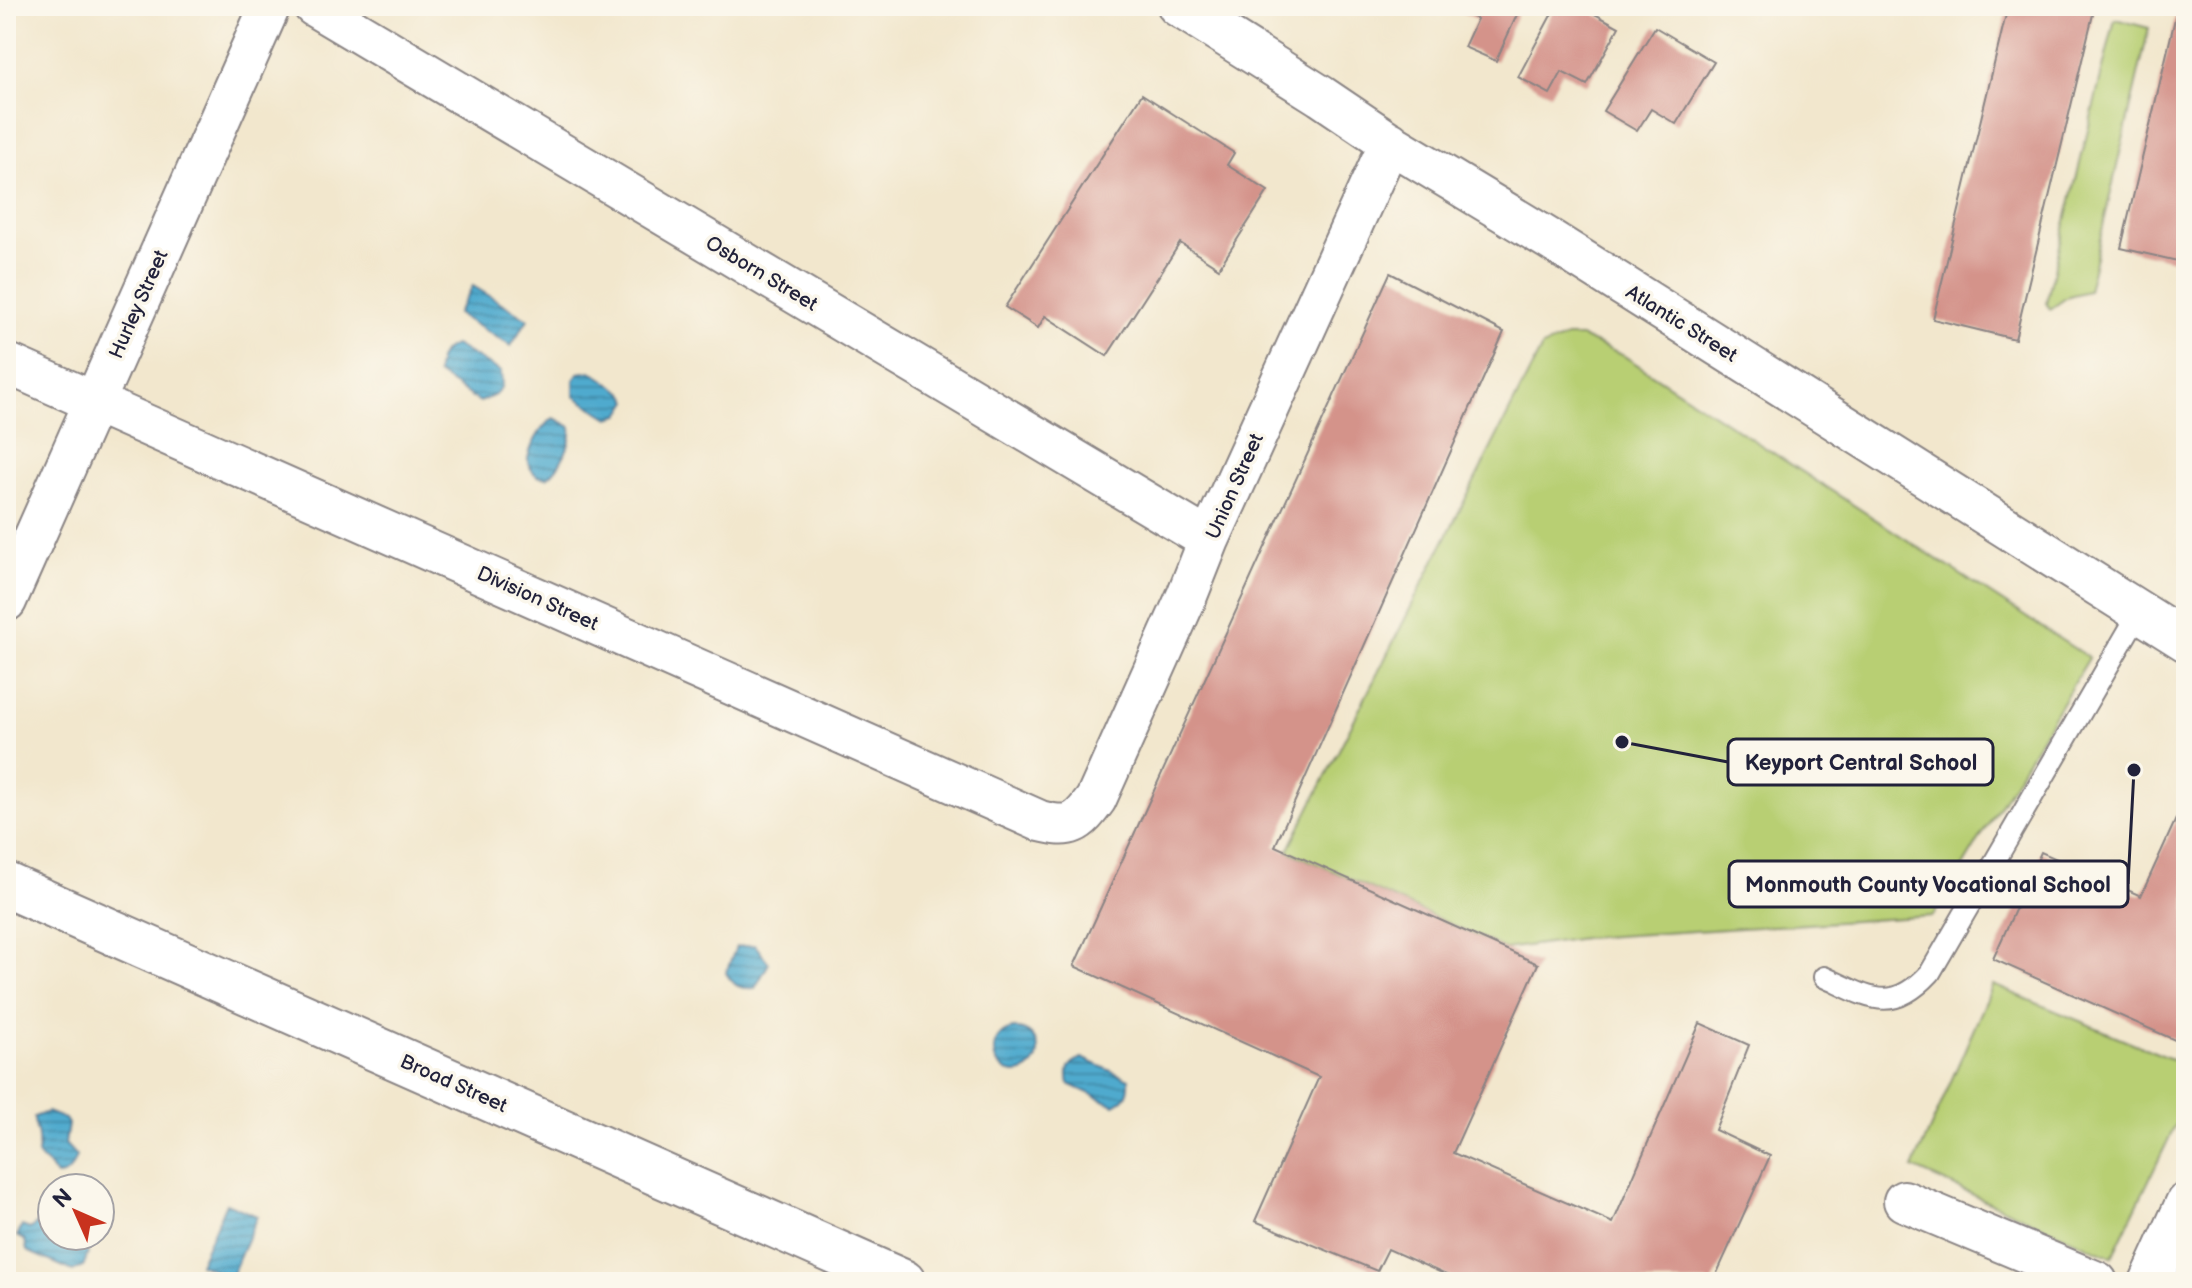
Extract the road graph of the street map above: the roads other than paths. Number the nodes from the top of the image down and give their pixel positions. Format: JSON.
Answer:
{"nodes":[{"id":1,"x":270,"y":6,"type":"edge"},
{"id":2,"x":314,"y":6,"type":"edge"},
{"id":3,"x":1178,"y":6,"type":"edge"},
{"id":4,"x":1390,"y":142,"type":"junction"},
{"id":5,"x":6,"y":363,"type":"edge"},
{"id":6,"x":95,"y":402,"type":"junction"},
{"id":7,"x":1209,"y":540,"type":"junction"},
{"id":8,"x":6,"y":601,"type":"edge"},
{"id":9,"x":2140,"y":611,"type":"junction"},
{"id":10,"x":2186,"y":641,"type":"edge"},
{"id":11,"x":1071,"y":824,"type":"joint"},
{"id":12,"x":6,"y":885,"type":"edge"},
{"id":13,"x":1824,"y":977,"type":"dead end"},
{"id":14,"x":1904,"y":1201,"type":"dead end"},
{"id":15,"x":2186,"y":1203,"type":"edge"},
{"id":16,"x":903,"y":1282,"type":"edge"},
{"id":17,"x":2097,"y":1282,"type":"edge"},
{"id":18,"x":2150,"y":1282,"type":"edge"}],
"edges":[{"from":1,"to":6,"type":"street","name":"Hurley Street"},
{"from":2,"to":7,"type":"street","name":"Osborn Street"},
{"from":3,"to":4,"type":"street","name":"Atlantic Street"},
{"from":4,"to":7,"type":"street","name":"Union Street"},
{"from":4,"to":9,"type":"street","name":"Atlantic Street"},
{"from":5,"to":6,"type":"street","name":"Division Street"},
{"from":6,"to":8,"type":"street","name":"Hurley Street"},
{"from":6,"to":11,"type":"street","name":"Division Street"},
{"from":7,"to":11,"type":"street","name":"Union Street"},
{"from":9,"to":10,"type":"street","name":"Atlantic Street"},
{"from":9,"to":13,"type":"lane"},
{"from":12,"to":16,"type":"main road","name":"Broad Street"},
{"from":14,"to":17,"type":"street"},
{"from":15,"to":18,"type":"street"}]}
